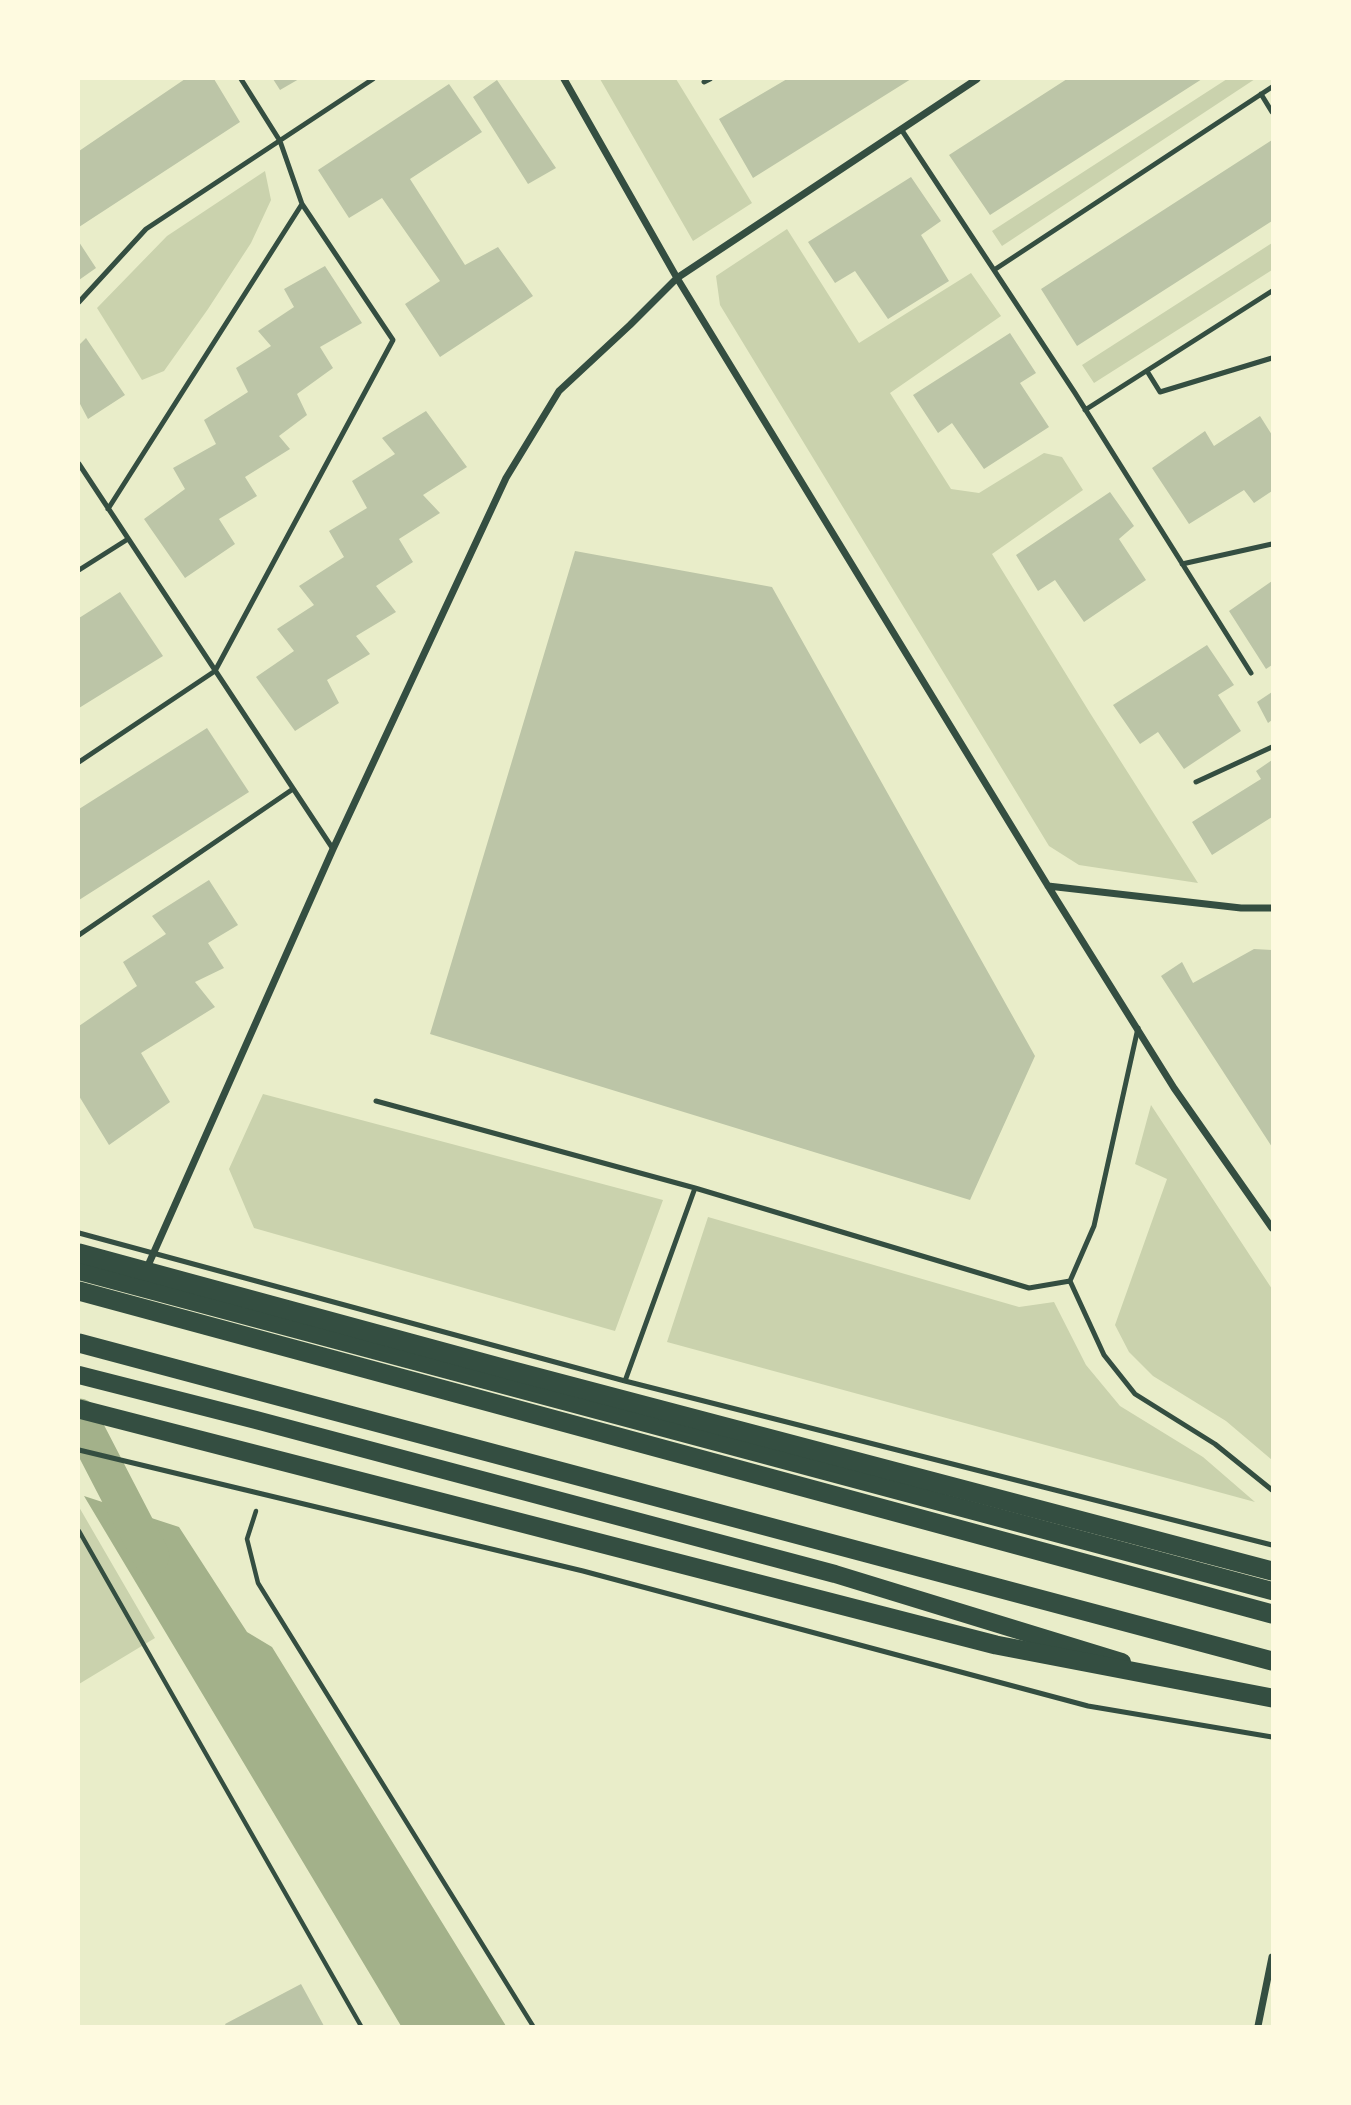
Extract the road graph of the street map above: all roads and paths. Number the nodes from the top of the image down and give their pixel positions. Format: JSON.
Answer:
{"nodes":[{"id":1,"x":241,"y":79,"type":"edge"},
{"id":2,"x":373,"y":79,"type":"edge"},
{"id":3,"x":564,"y":79,"type":"edge"},
{"id":4,"x":977,"y":79,"type":"edge"},
{"id":5,"x":1272,"y":86,"type":"edge"},
{"id":6,"x":1261,"y":94,"type":"junction"},
{"id":7,"x":1272,"y":111,"type":"edge"},
{"id":8,"x":901,"y":129,"type":"junction"},
{"id":9,"x":280,"y":141,"type":"junction"},
{"id":10,"x":302,"y":204,"type":"junction"},
{"id":11,"x":994,"y":270,"type":"junction"},
{"id":12,"x":677,"y":278,"type":"junction"},
{"id":13,"x":1272,"y":291,"type":"edge"},
{"id":14,"x":79,"y":302,"type":"edge"},
{"id":15,"x":1272,"y":358,"type":"edge"},
{"id":16,"x":1147,"y":371,"type":"junction"},
{"id":17,"x":1085,"y":410,"type":"junction"},
{"id":18,"x":79,"y":464,"type":"edge"},
{"id":19,"x":108,"y":509,"type":"junction"},
{"id":20,"x":128,"y":539,"type":"junction"},
{"id":21,"x":1272,"y":544,"type":"edge"},
{"id":22,"x":1182,"y":564,"type":"junction"},
{"id":23,"x":79,"y":570,"type":"edge"},
{"id":24,"x":215,"y":671,"type":"junction"},
{"id":25,"x":1251,"y":673,"type":"dead end"},
{"id":26,"x":1272,"y":747,"type":"edge"},
{"id":27,"x":79,"y":762,"type":"edge"},
{"id":28,"x":1196,"y":782,"type":"dead end"},
{"id":29,"x":293,"y":789,"type":"junction"},
{"id":30,"x":333,"y":849,"type":"junction"},
{"id":31,"x":1048,"y":886,"type":"junction"},
{"id":32,"x":1272,"y":908,"type":"edge"},
{"id":33,"x":79,"y":935,"type":"edge"},
{"id":34,"x":1138,"y":1028,"type":"junction"},
{"id":35,"x":376,"y":1101,"type":"dead end"},
{"id":36,"x":695,"y":1188,"type":"junction"},
{"id":37,"x":1272,"y":1228,"type":"edge"},
{"id":38,"x":79,"y":1233,"type":"edge"},
{"id":39,"x":79,"y":1253,"type":"edge"},
{"id":40,"x":153,"y":1254,"type":"junction"},
{"id":41,"x":79,"y":1271,"type":"edge"},
{"id":42,"x":1070,"y":1281,"type":"junction"},
{"id":43,"x":138,"y":1287,"type":"junction"},
{"id":44,"x":79,"y":1291,"type":"edge"},
{"id":45,"x":79,"y":1343,"type":"edge"},
{"id":46,"x":80,"y":1375,"type":"edge"},
{"id":47,"x":625,"y":1381,"type":"junction"},
{"id":48,"x":79,"y":1409,"type":"edge"},
{"id":49,"x":79,"y":1450,"type":"edge"},
{"id":50,"x":1272,"y":1490,"type":"edge"},
{"id":51,"x":261,"y":1493,"type":"junction"},
{"id":52,"x":79,"y":1531,"type":"edge"},
{"id":53,"x":1272,"y":1545,"type":"edge"},
{"id":54,"x":1272,"y":1570,"type":"edge"},
{"id":55,"x":1272,"y":1591,"type":"edge"},
{"id":56,"x":1272,"y":1614,"type":"edge"},
{"id":57,"x":1272,"y":1661,"type":"edge"},
{"id":58,"x":1272,"y":1698,"type":"edge"},
{"id":59,"x":1272,"y":1708,"type":"edge"},
{"id":60,"x":1272,"y":1737,"type":"edge"},
{"id":61,"x":1272,"y":1957,"type":"edge"},
{"id":62,"x":361,"y":2026,"type":"edge"},
{"id":63,"x":533,"y":2026,"type":"edge"},
{"id":64,"x":1258,"y":2026,"type":"edge"}],
"edges":[{"from":1,"to":9,"type":"lane"},
{"from":2,"to":9,"type":"lane"},
{"from":3,"to":12,"type":"street"},
{"from":4,"to":8,"type":"street"},
{"from":5,"to":6,"type":"lane"},
{"from":6,"to":7,"type":"lane"},
{"from":6,"to":11,"type":"lane"},
{"from":8,"to":11,"type":"lane"},
{"from":8,"to":12,"type":"street"},
{"from":9,"to":10,"type":"lane"},
{"from":9,"to":14,"type":"lane"},
{"from":10,"to":19,"type":"lane"},
{"from":10,"to":24,"type":"lane"},
{"from":11,"to":17,"type":"lane"},
{"from":12,"to":30,"type":"street"},
{"from":12,"to":31,"type":"street"},
{"from":13,"to":16,"type":"lane"},
{"from":15,"to":16,"type":"lane"},
{"from":16,"to":17,"type":"lane"},
{"from":17,"to":22,"type":"lane"},
{"from":18,"to":19,"type":"lane"},
{"from":19,"to":20,"type":"lane"},
{"from":20,"to":23,"type":"lane"},
{"from":20,"to":24,"type":"lane"},
{"from":21,"to":22,"type":"lane"},
{"from":22,"to":25,"type":"lane"},
{"from":24,"to":27,"type":"lane"},
{"from":24,"to":29,"type":"lane"},
{"from":26,"to":28,"type":"lane"},
{"from":29,"to":30,"type":"lane"},
{"from":29,"to":33,"type":"lane"},
{"from":30,"to":40,"type":"street"},
{"from":31,"to":32,"type":"street"},
{"from":31,"to":34,"type":"street"},
{"from":34,"to":37,"type":"street"},
{"from":34,"to":42,"type":"lane"},
{"from":35,"to":36,"type":"lane"},
{"from":36,"to":42,"type":"lane"},
{"from":36,"to":47,"type":"lane"},
{"from":38,"to":40,"type":"lane"},
{"from":39,"to":54,"type":"highway"},
{"from":40,"to":43,"type":"street"},
{"from":40,"to":47,"type":"lane"},
{"from":41,"to":43,"type":"main road"},
{"from":42,"to":50,"type":"lane"},
{"from":43,"to":55,"type":"main road"},
{"from":44,"to":56,"type":"highway"},
{"from":45,"to":57,"type":"highway"},
{"from":46,"to":59,"type":"main road"},
{"from":47,"to":53,"type":"lane"},
{"from":48,"to":58,"type":"highway"},
{"from":49,"to":51,"type":"lane"},
{"from":51,"to":60,"type":"lane"},
{"from":51,"to":63,"type":"path"},
{"from":52,"to":62,"type":"path"},
{"from":61,"to":64,"type":"street"}]}
